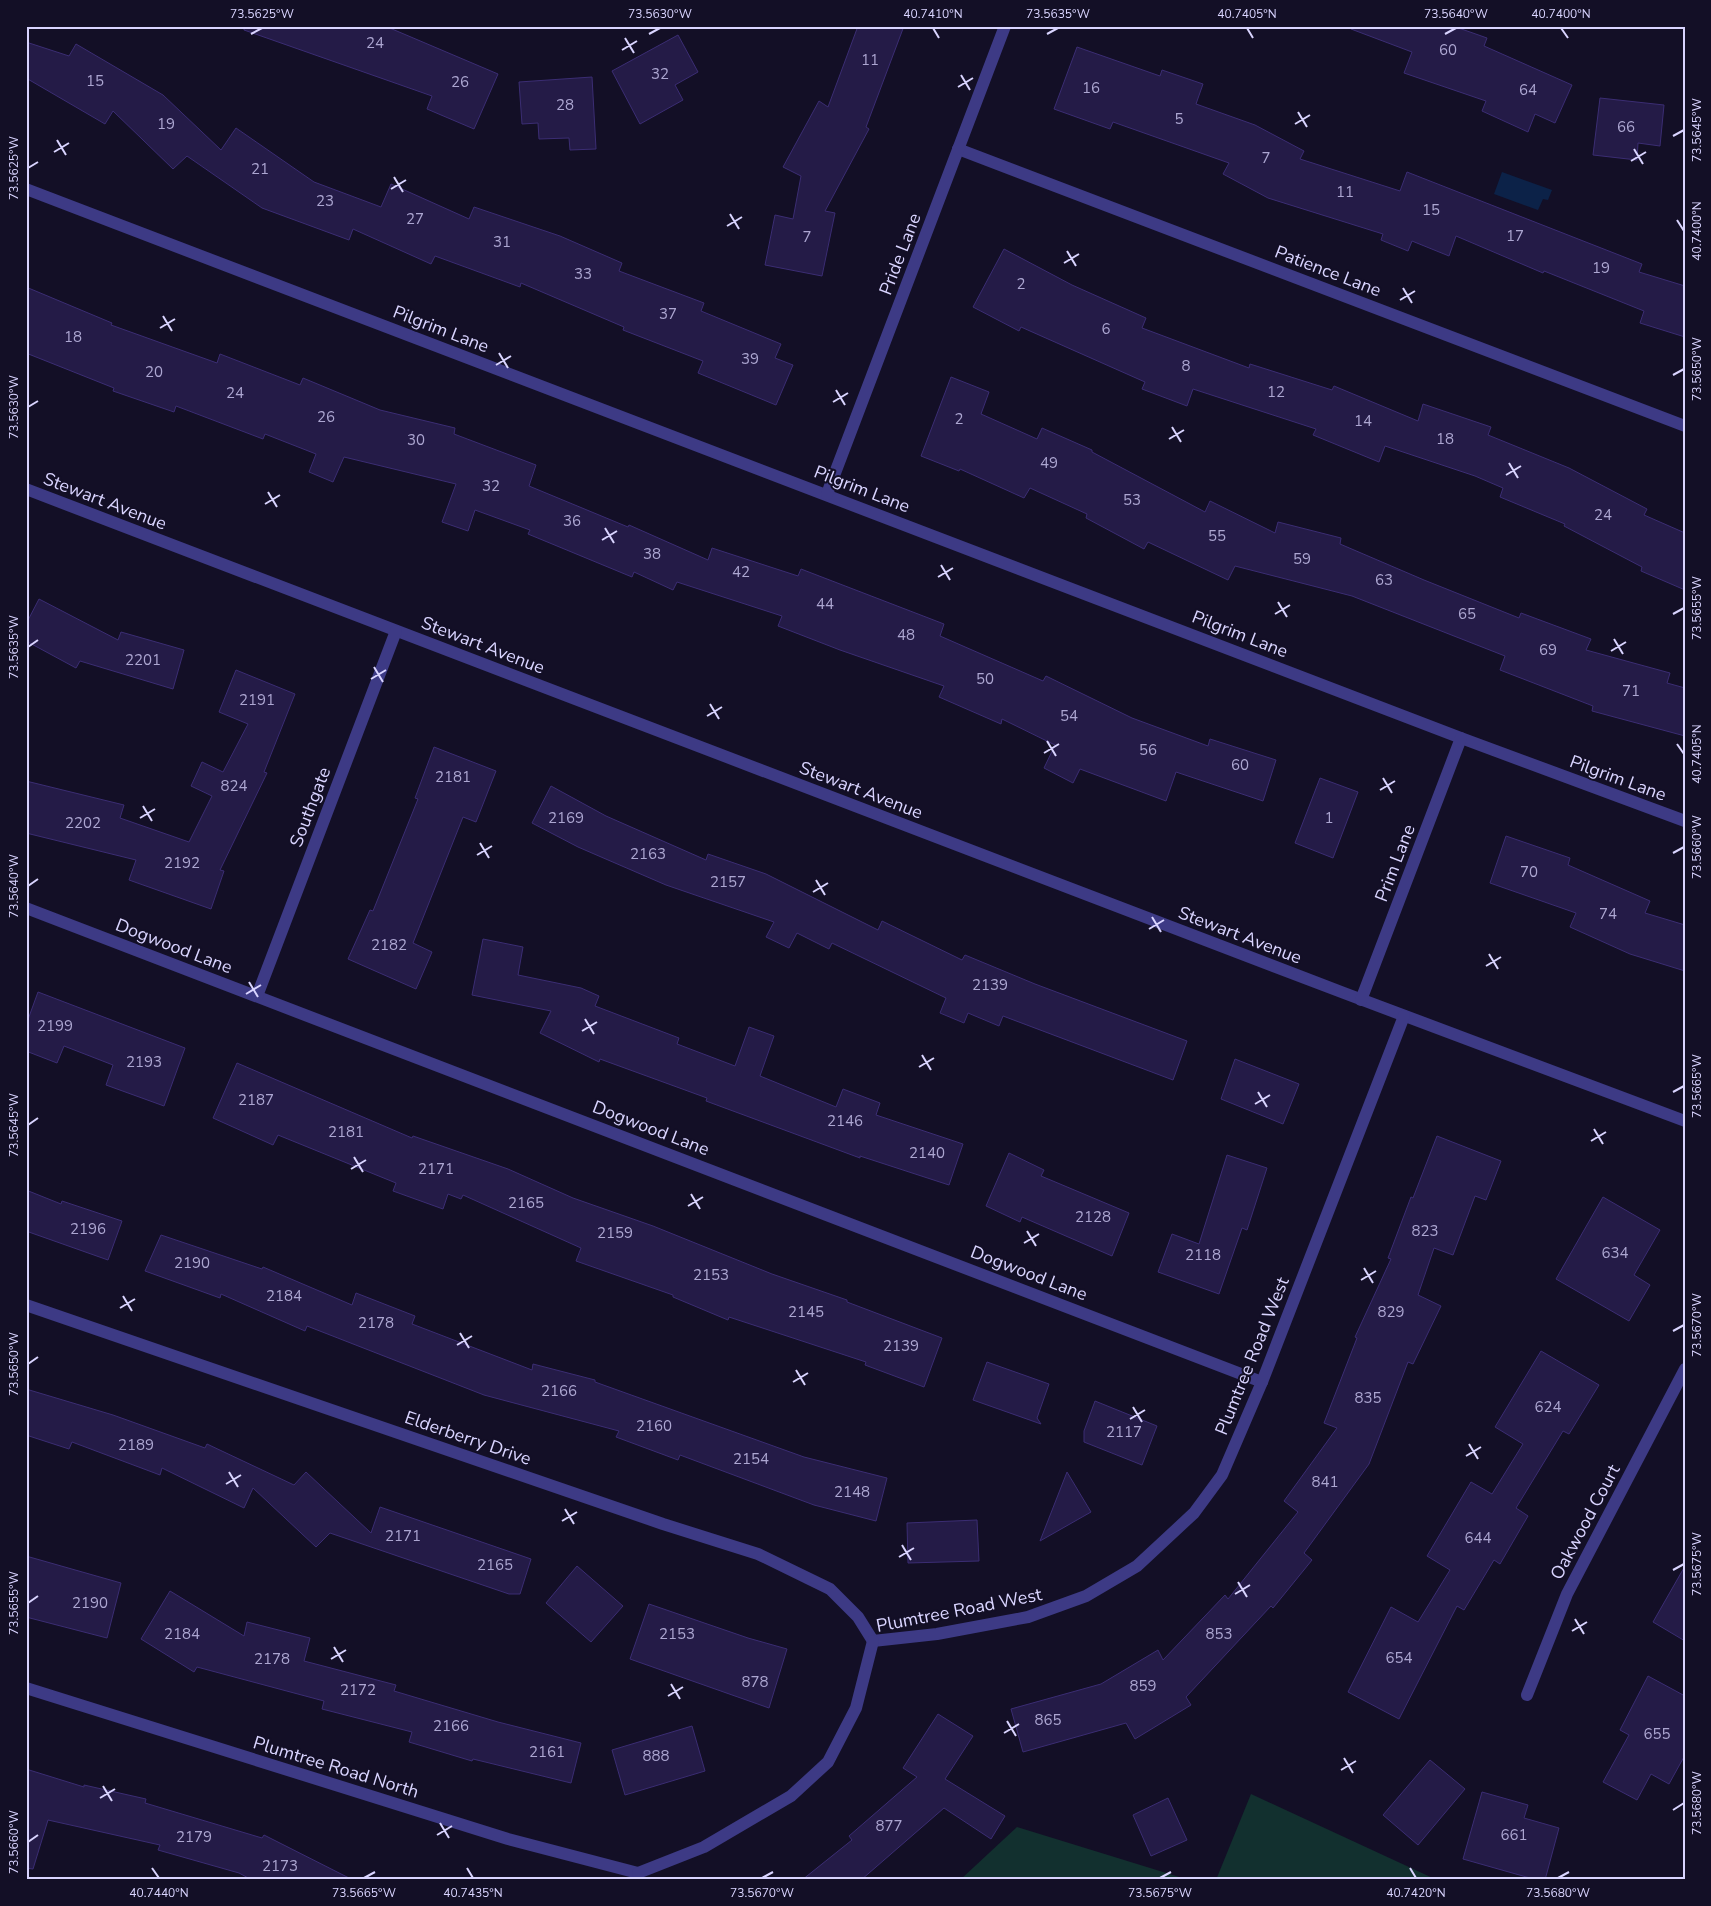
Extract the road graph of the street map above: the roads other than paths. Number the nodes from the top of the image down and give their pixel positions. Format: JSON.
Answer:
{"nodes":[{"id":1,"x":1005,"y":26,"type":"edge"},
{"id":2,"x":958,"y":149,"type":"junction"},
{"id":3,"x":26,"y":189,"type":"edge"},
{"id":4,"x":1685,"y":426,"type":"edge"},
{"id":5,"x":26,"y":490,"type":"edge"},
{"id":6,"x":827,"y":494,"type":"junction"},
{"id":7,"x":396,"y":631,"type":"junction"},
{"id":8,"x":1461,"y":738,"type":"junction"},
{"id":9,"x":1685,"y":821,"type":"edge"},
{"id":10,"x":26,"y":908,"type":"edge"},
{"id":11,"x":257,"y":996,"type":"junction"},
{"id":12,"x":1361,"y":1000,"type":"junction"},
{"id":13,"x":1404,"y":1016,"type":"junction"},
{"id":14,"x":1685,"y":1121,"type":"edge"},
{"id":15,"x":26,"y":1305,"type":"edge"},
{"id":16,"x":1685,"y":1369,"type":"edge"},
{"id":17,"x":1262,"y":1382,"type":"junction"},
{"id":18,"x":873,"y":1641,"type":"junction"},
{"id":19,"x":26,"y":1688,"type":"edge"},
{"id":20,"x":1527,"y":1695,"type":"dead end"},
{"id":21,"x":638,"y":1877,"type":"edge"}],
"edges":[{"from":1,"to":2,"type":"street","name":"Pride Lane"},
{"from":2,"to":4,"type":"street","name":"Patience Lane"},
{"from":2,"to":6,"type":"street","name":"Pride Lane"},
{"from":3,"to":6,"type":"street","name":"Pilgrim Lane"},
{"from":5,"to":7,"type":"street","name":"Stewart Avenue"},
{"from":6,"to":8,"type":"street","name":"Pilgrim Lane"},
{"from":7,"to":11,"type":"street","name":"Southgate"},
{"from":7,"to":12,"type":"street","name":"Stewart Avenue"},
{"from":8,"to":9,"type":"street","name":"Pilgrim Lane"},
{"from":8,"to":12,"type":"street","name":"Prim Lane"},
{"from":10,"to":11,"type":"street","name":"Dogwood Lane"},
{"from":11,"to":17,"type":"street","name":"Dogwood Lane"},
{"from":12,"to":13,"type":"street","name":"Stewart Avenue"},
{"from":13,"to":14,"type":"street","name":"Stewart Avenue"},
{"from":13,"to":17,"type":"street","name":"Plumtree Road West"},
{"from":15,"to":18,"type":"street","name":"Elderberry Drive"},
{"from":16,"to":20,"type":"street","name":"Oakwood Court"},
{"from":17,"to":18,"type":"street","name":"Plumtree Road West"},
{"from":18,"to":21,"type":"street","name":"Plumtree Road West"},
{"from":19,"to":21,"type":"street","name":"Plumtree Road North"}]}
